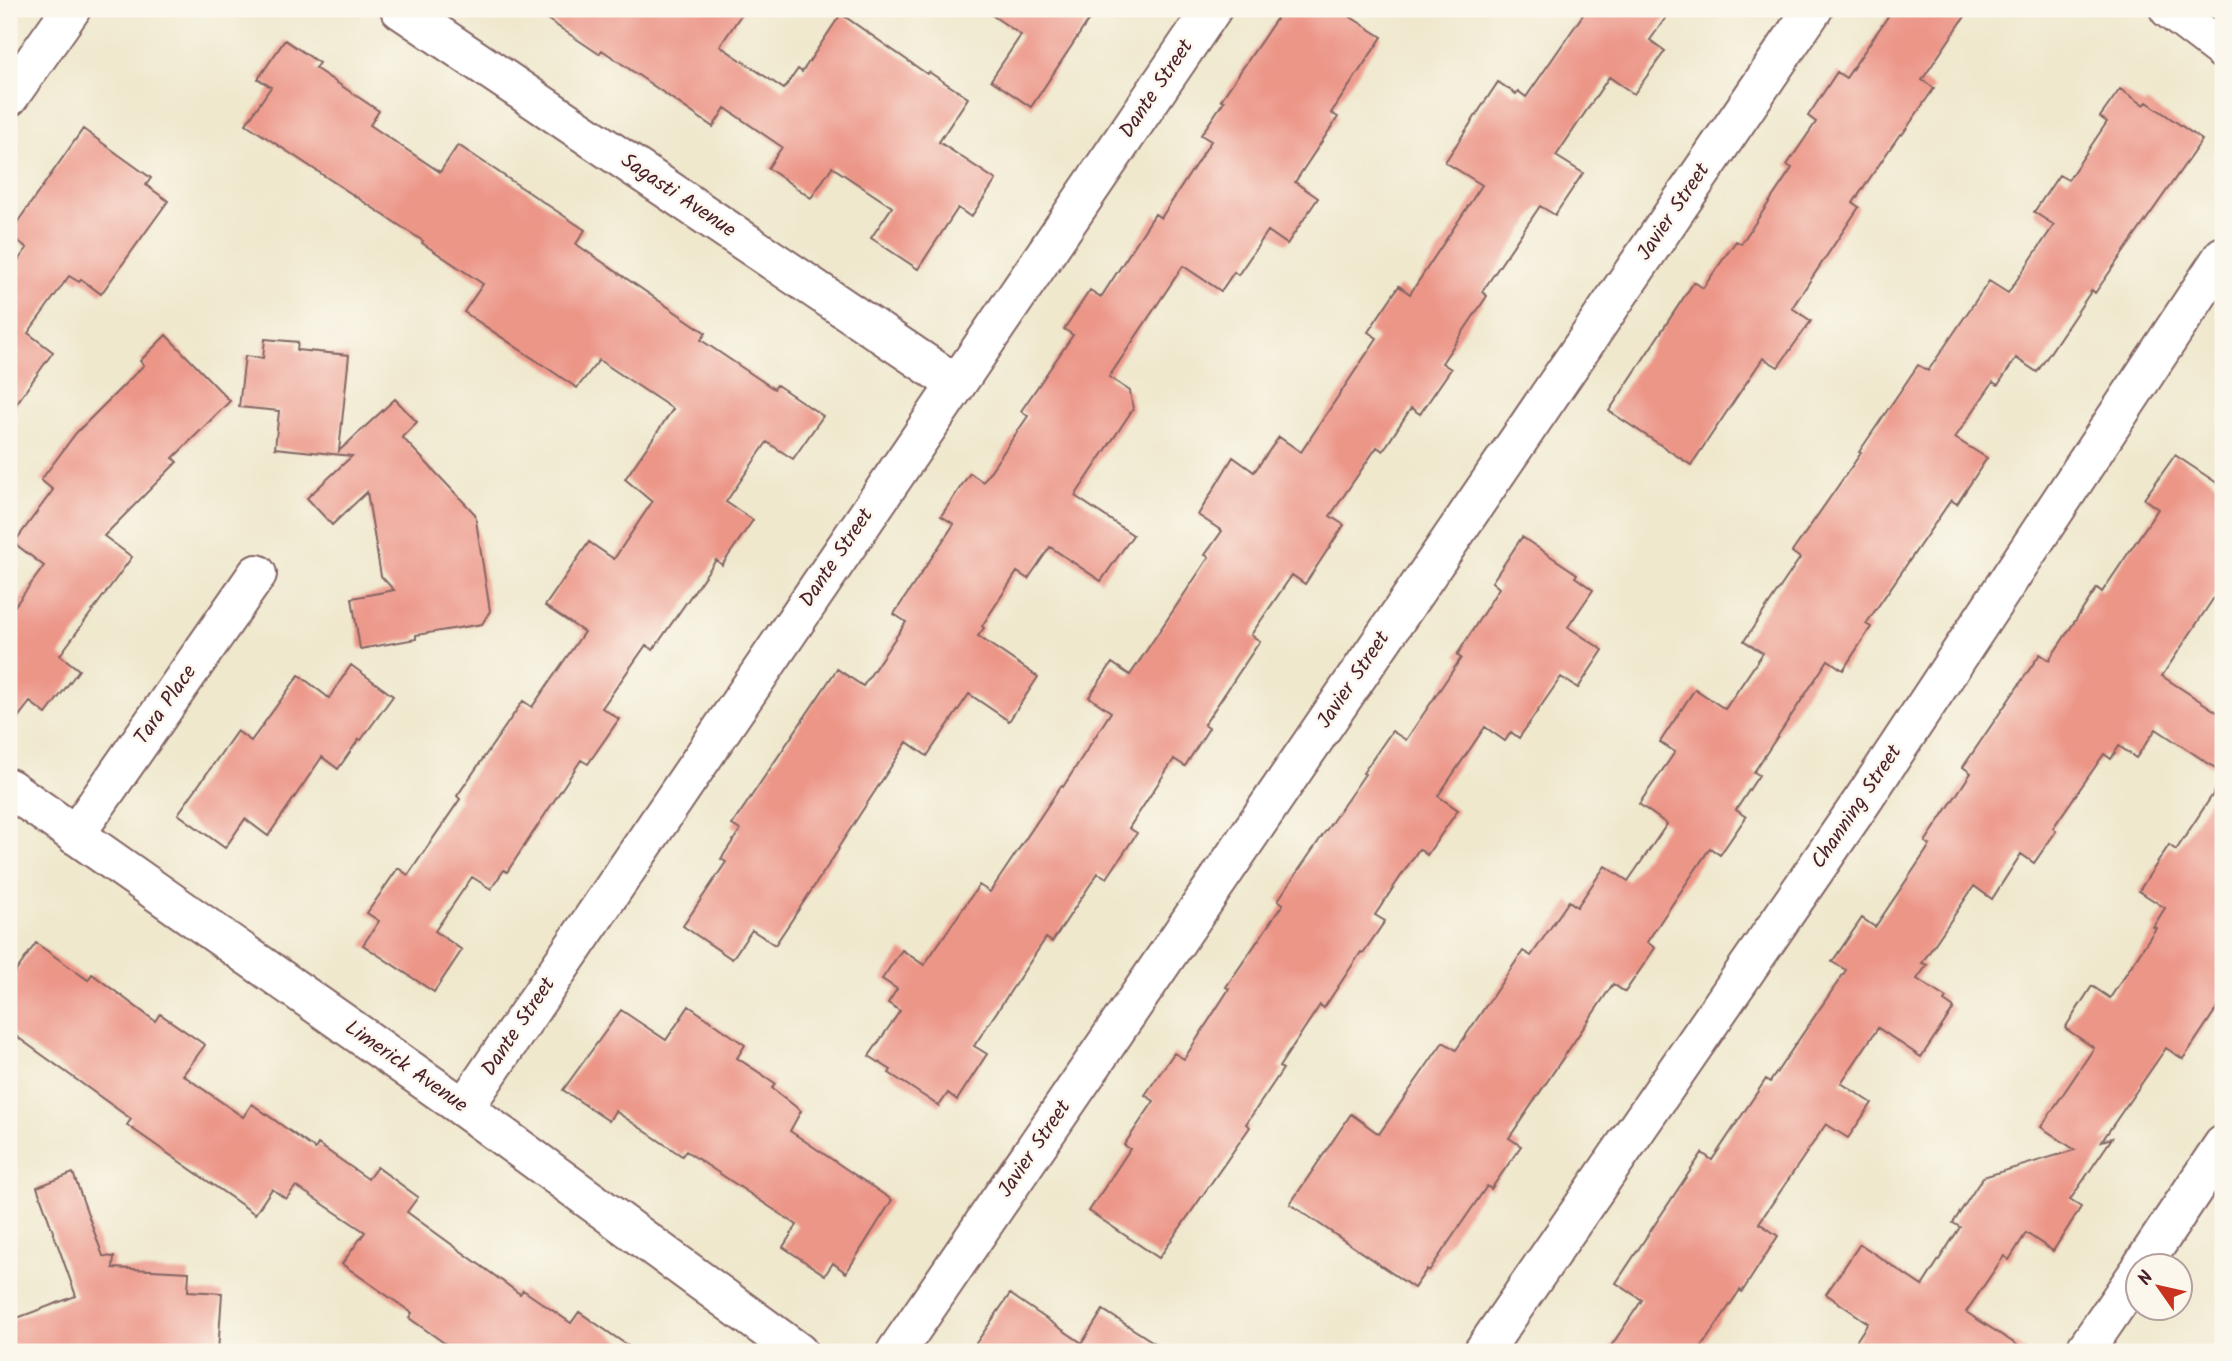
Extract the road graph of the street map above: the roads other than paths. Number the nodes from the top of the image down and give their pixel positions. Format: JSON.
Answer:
{"nodes":[{"id":1,"x":71,"y":9,"type":"edge"},
{"id":2,"x":400,"y":9,"type":"edge"},
{"id":3,"x":1212,"y":9,"type":"edge"},
{"id":4,"x":1813,"y":9,"type":"edge"},
{"id":5,"x":2169,"y":9,"type":"edge"},
{"id":6,"x":2223,"y":50,"type":"edge"},
{"id":7,"x":9,"y":97,"type":"edge"},
{"id":8,"x":2223,"y":256,"type":"edge"},
{"id":9,"x":956,"y":384,"type":"junction"},
{"id":10,"x":257,"y":574,"type":"dead end"},
{"id":11,"x":9,"y":788,"type":"edge"},
{"id":12,"x":75,"y":835,"type":"junction"},
{"id":13,"x":464,"y":1108,"type":"junction"},
{"id":14,"x":2223,"y":1145,"type":"edge"},
{"id":15,"x":2151,"y":1252,"type":"edge"},
{"id":16,"x":2124,"y":1292,"type":"edge"},
{"id":17,"x":798,"y":1352,"type":"edge"},
{"id":18,"x":895,"y":1352,"type":"edge"},
{"id":19,"x":1483,"y":1352,"type":"edge"},
{"id":20,"x":2084,"y":1352,"type":"edge"}],
"edges":[{"from":1,"to":7,"type":"street"},
{"from":2,"to":9,"type":"street","name":"Sagasti Avenue"},
{"from":3,"to":9,"type":"street","name":"Dante Street"},
{"from":4,"to":18,"type":"street","name":"Javier Street"},
{"from":5,"to":6,"type":"street"},
{"from":8,"to":19,"type":"street","name":"Channing Street"},
{"from":9,"to":13,"type":"street","name":"Dante Street"},
{"from":10,"to":12,"type":"street","name":"Tara Place"},
{"from":11,"to":12,"type":"street","name":"Limerick Avenue"},
{"from":12,"to":13,"type":"street","name":"Limerick Avenue"},
{"from":13,"to":17,"type":"street","name":"Limerick Avenue"},
{"from":14,"to":15,"type":"street"},
{"from":16,"to":20,"type":"street"}]}
